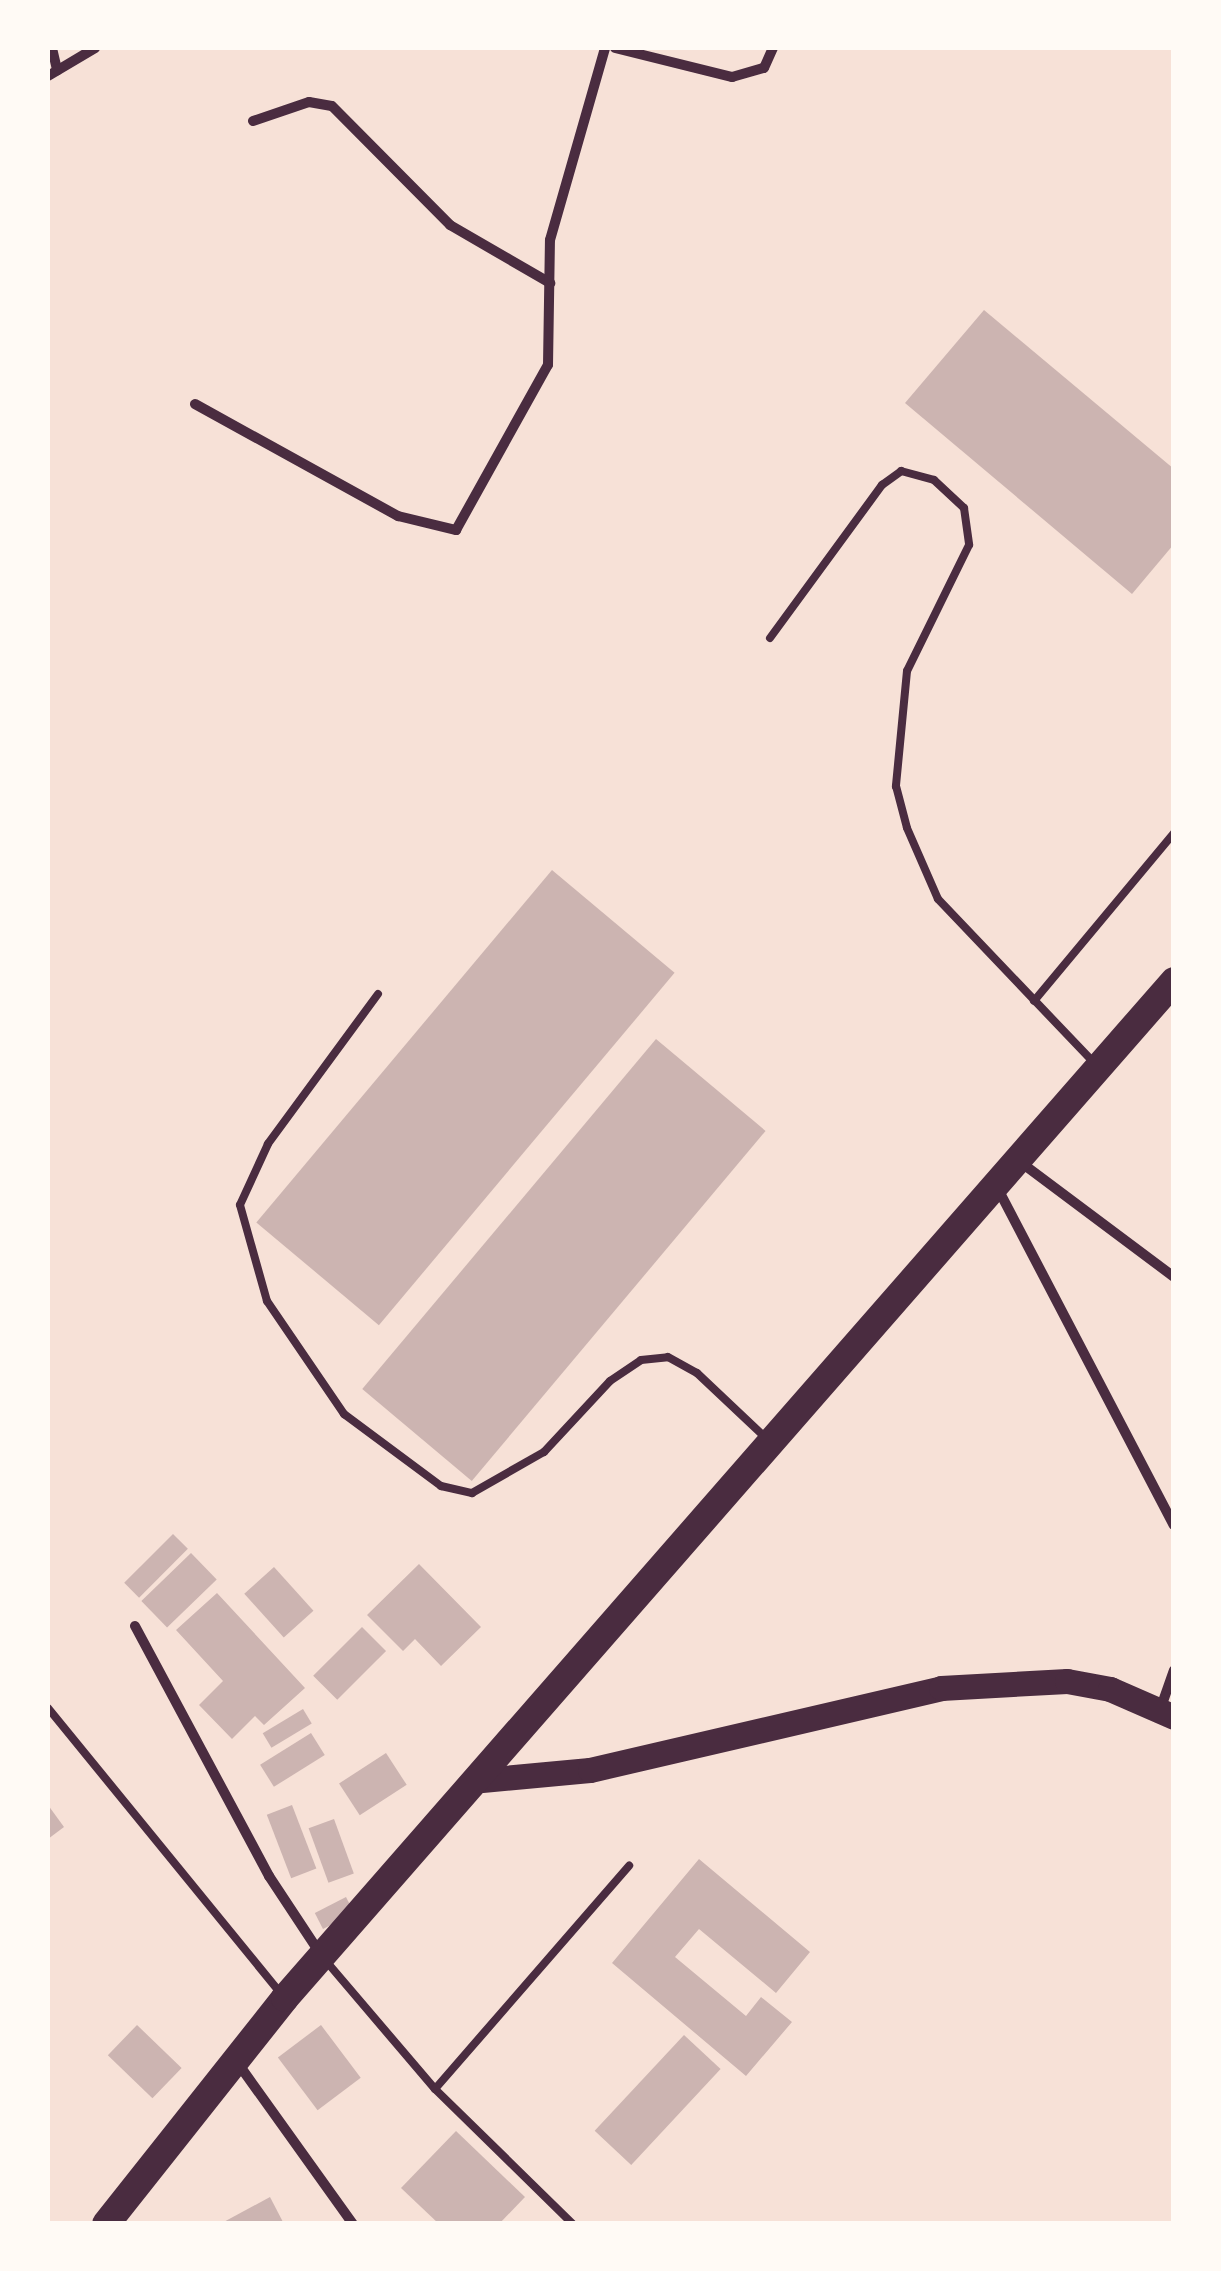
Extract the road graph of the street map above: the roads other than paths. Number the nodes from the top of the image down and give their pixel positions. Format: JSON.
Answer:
{"nodes":[{"id":1,"x":52,"y":48,"type":"edge"},
{"id":2,"x":95,"y":48,"type":"edge"},
{"id":3,"x":605,"y":48,"type":"edge"},
{"id":4,"x":615,"y":48,"type":"edge"},
{"id":5,"x":773,"y":48,"type":"edge"},
{"id":6,"x":52,"y":73,"type":"edge"},
{"id":7,"x":254,"y":121,"type":"dead end"},
{"id":8,"x":550,"y":283,"type":"junction"},
{"id":9,"x":196,"y":404,"type":"dead end"},
{"id":10,"x":770,"y":638,"type":"dead end"},
{"id":11,"x":1174,"y":832,"type":"edge"},
{"id":12,"x":1174,"y":980,"type":"edge"},
{"id":13,"x":378,"y":994,"type":"dead end"},
{"id":14,"x":1034,"y":1001,"type":"junction"},
{"id":15,"x":1098,"y":1068,"type":"junction"},
{"id":16,"x":1017,"y":1160,"type":"junction"},
{"id":17,"x":994,"y":1185,"type":"junction"},
{"id":18,"x":1174,"y":1277,"type":"edge"},
{"id":19,"x":768,"y":1440,"type":"junction"},
{"id":20,"x":1174,"y":1525,"type":"edge"},
{"id":21,"x":134,"y":1626,"type":"dead end"},
{"id":22,"x":1174,"y":1670,"type":"edge"},
{"id":23,"x":48,"y":1708,"type":"edge"},
{"id":24,"x":1167,"y":1714,"type":"edge"},
{"id":25,"x":482,"y":1780,"type":"junction"},
{"id":26,"x":629,"y":1866,"type":"dead end"},
{"id":27,"x":323,"y":1958,"type":"junction"},
{"id":28,"x":285,"y":1998,"type":"junction"},
{"id":29,"x":236,"y":2061,"type":"junction"},
{"id":30,"x":435,"y":2088,"type":"junction"},
{"id":31,"x":106,"y":2224,"type":"edge"},
{"id":32,"x":353,"y":2224,"type":"edge"},
{"id":33,"x":572,"y":2224,"type":"edge"}],
"edges":[{"from":1,"to":6,"type":"street"},
{"from":2,"to":6,"type":"street"},
{"from":3,"to":8,"type":"street"},
{"from":4,"to":5,"type":"street"},
{"from":7,"to":8,"type":"street"},
{"from":8,"to":9,"type":"street"},
{"from":10,"to":14,"type":"lane"},
{"from":11,"to":14,"type":"lane"},
{"from":12,"to":15,"type":"highway"},
{"from":13,"to":19,"type":"lane"},
{"from":14,"to":15,"type":"lane"},
{"from":15,"to":16,"type":"highway"},
{"from":16,"to":17,"type":"highway"},
{"from":16,"to":18,"type":"street"},
{"from":17,"to":19,"type":"highway"},
{"from":17,"to":20,"type":"street"},
{"from":19,"to":25,"type":"highway"},
{"from":21,"to":27,"type":"street"},
{"from":22,"to":24,"type":"street"},
{"from":23,"to":28,"type":"lane"},
{"from":24,"to":25,"type":"main road"},
{"from":25,"to":27,"type":"highway"},
{"from":26,"to":30,"type":"lane"},
{"from":27,"to":28,"type":"highway"},
{"from":27,"to":30,"type":"lane"},
{"from":28,"to":29,"type":"highway"},
{"from":29,"to":31,"type":"highway"},
{"from":29,"to":32,"type":"street"},
{"from":30,"to":33,"type":"lane"}]}
